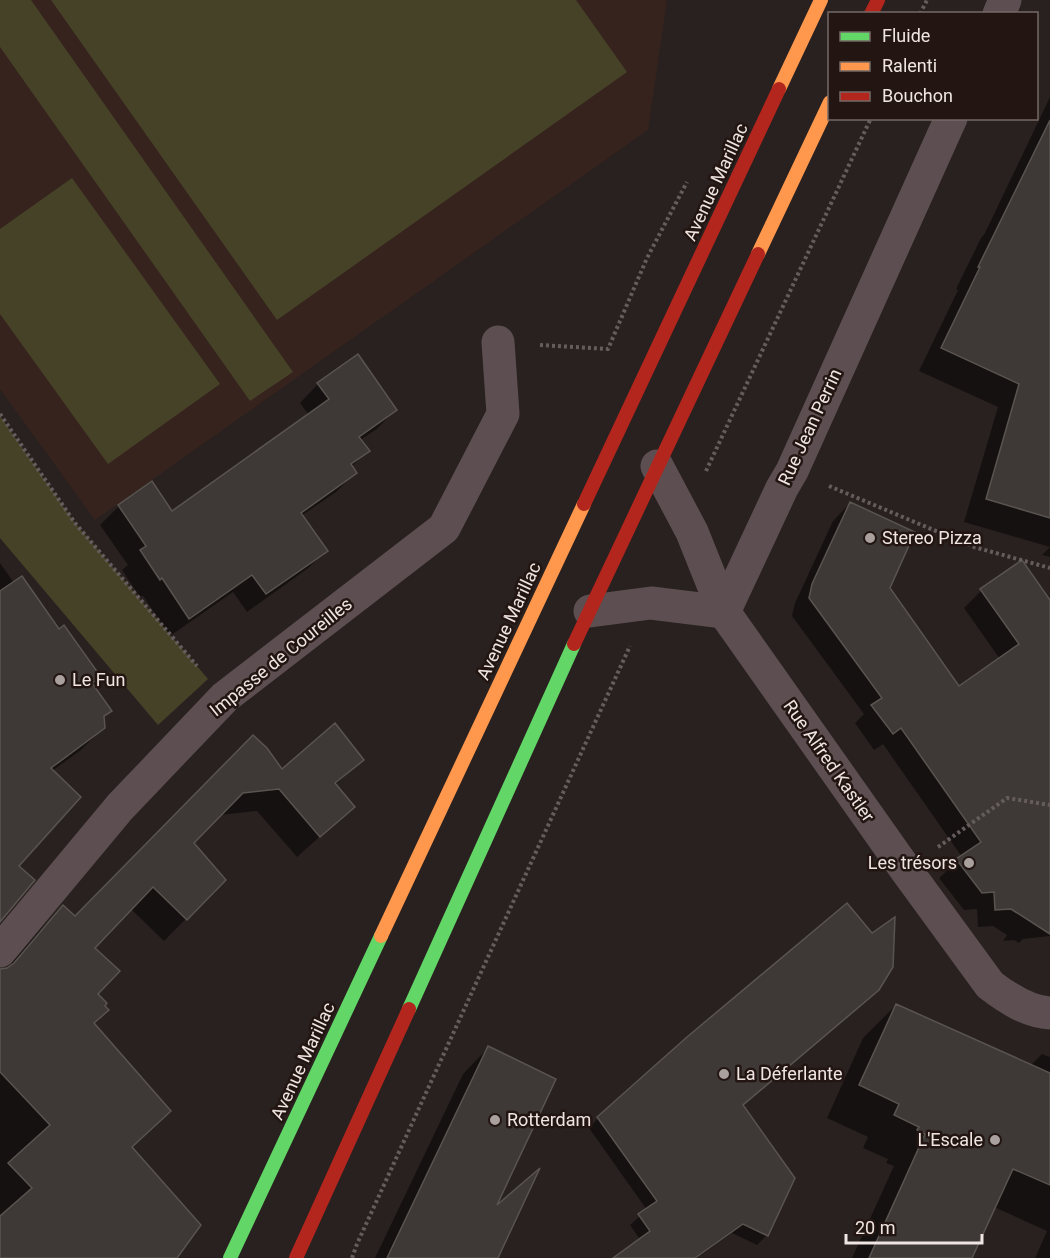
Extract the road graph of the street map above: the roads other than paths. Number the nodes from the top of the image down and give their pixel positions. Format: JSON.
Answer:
{"nodes":[{"id":1,"x":821,"y":0,"type":"edge"},
{"id":2,"x":828,"y":106,"type":"edge"},
{"id":3,"x":950,"y":120,"type":"edge"},
{"id":4,"x":498,"y":342,"type":"road end"},
{"id":5,"x":657,"y":466,"type":"junction"},
{"id":6,"x":590,"y":611,"type":"junction"},
{"id":7,"x":724,"y":612,"type":"junction"},
{"id":8,"x":0,"y":951,"type":"edge"},
{"id":9,"x":1050,"y":1013,"type":"edge"},
{"id":10,"x":230,"y":1258,"type":"edge"},
{"id":11,"x":296,"y":1258,"type":"edge"}],
"edges":[{"from":1,"to":10,"type":"street","name":"Avenue Marillac"},
{"from":2,"to":5,"type":"street"},
{"from":3,"to":7,"type":"street","name":"Rue Jean Perrin"},
{"from":4,"to":8,"type":"street","name":"Impasse de Coureilles"},
{"from":5,"to":6,"type":"street"},
{"from":5,"to":7,"type":"street","name":"Rue Alfred Kastler"},
{"from":6,"to":7,"type":"street"},
{"from":6,"to":11,"type":"street"},
{"from":7,"to":9,"type":"street","name":"Rue Alfred Kastler"}]}
